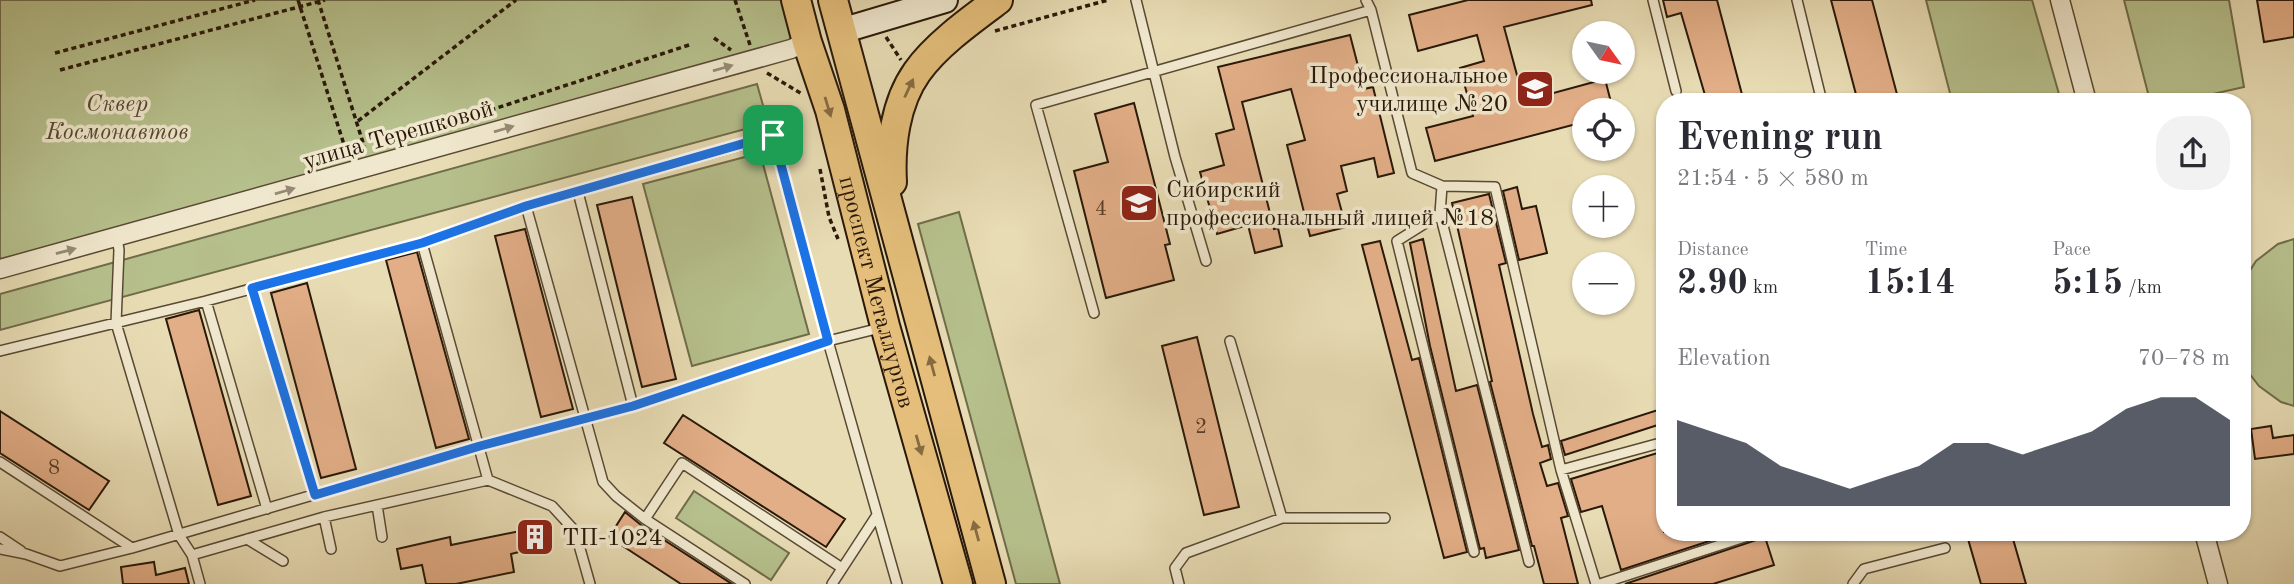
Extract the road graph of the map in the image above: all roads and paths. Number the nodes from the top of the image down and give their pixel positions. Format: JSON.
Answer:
{"nodes":[{"id":1,"x":255,"y":0,"type":"edge"},
{"id":2,"x":298,"y":0,"type":"edge"},
{"id":3,"x":325,"y":0,"type":"edge"},
{"id":4,"x":516,"y":0,"type":"edge"},
{"id":5,"x":736,"y":0,"type":"edge"},
{"id":6,"x":796,"y":0,"type":"edge"},
{"id":7,"x":833,"y":0,"type":"edge"},
{"id":8,"x":945,"y":0,"type":"edge"},
{"id":9,"x":998,"y":0,"type":"edge"},
{"id":10,"x":1108,"y":0,"type":"edge"},
{"id":11,"x":1136,"y":0,"type":"edge"},
{"id":12,"x":1366,"y":0,"type":"edge"},
{"id":13,"x":1653,"y":0,"type":"edge"},
{"id":14,"x":1797,"y":0,"type":"edge"},
{"id":15,"x":2060,"y":0,"type":"edge"},
{"id":16,"x":318,"y":1,"type":"edge"},
{"id":17,"x":300,"y":8,"type":"junction"},
{"id":18,"x":1371,"y":10,"type":"junction"},
{"id":19,"x":841,"y":31,"type":"junction"},
{"id":20,"x":985,"y":34,"type":"dead end"},
{"id":21,"x":807,"y":42,"type":"junction"},
{"id":22,"x":55,"y":53,"type":"dead end"},
{"id":23,"x":755,"y":59,"type":"junction"},
{"id":24,"x":60,"y":70,"type":"dead end"},
{"id":25,"x":1155,"y":72,"type":"junction"},
{"id":26,"x":1676,"y":92,"type":"dead end"},
{"id":27,"x":1820,"y":93,"type":"edge"},
{"id":28,"x":2085,"y":93,"type":"edge"},
{"id":29,"x":358,"y":121,"type":"junction"},
{"id":30,"x":366,"y":151,"type":"dead end"},
{"id":31,"x":347,"y":156,"type":"dead end"},
{"id":32,"x":1442,"y":186,"type":"junction"},
{"id":33,"x":578,"y":192,"type":"junction"},
{"id":34,"x":526,"y":206,"type":"junction"},
{"id":35,"x":1440,"y":214,"type":"junction"},
{"id":36,"x":895,"y":227,"type":"junction"},
{"id":37,"x":117,"y":238,"type":"junction"},
{"id":38,"x":422,"y":243,"type":"junction"},
{"id":39,"x":1206,"y":261,"type":"dead end"},
{"id":40,"x":0,"y":269,"type":"edge"},
{"id":41,"x":252,"y":288,"type":"junction"},
{"id":42,"x":206,"y":301,"type":"junction"},
{"id":43,"x":1094,"y":313,"type":"dead end"},
{"id":44,"x":117,"y":323,"type":"junction"},
{"id":45,"x":886,"y":326,"type":"junction"},
{"id":46,"x":828,"y":341,"type":"junction"},
{"id":47,"x":1230,"y":341,"type":"dead end"},
{"id":48,"x":0,"y":351,"type":"edge"},
{"id":49,"x":633,"y":406,"type":"junction"},
{"id":50,"x":585,"y":419,"type":"junction"},
{"id":51,"x":1656,"y":444,"type":"edge"},
{"id":52,"x":480,"y":446,"type":"junction"},
{"id":53,"x":0,"y":462,"type":"edge"},
{"id":54,"x":1560,"y":470,"type":"junction"},
{"id":55,"x":488,"y":480,"type":"junction"},
{"id":56,"x":315,"y":495,"type":"junction"},
{"id":57,"x":377,"y":505,"type":"junction"},
{"id":58,"x":267,"y":509,"type":"junction"},
{"id":59,"x":877,"y":516,"type":"junction"},
{"id":60,"x":324,"y":517,"type":"junction"},
{"id":61,"x":1282,"y":518,"type":"junction"},
{"id":62,"x":645,"y":519,"type":"junction"},
{"id":63,"x":1385,"y":519,"type":"dead end"},
{"id":64,"x":179,"y":535,"type":"junction"},
{"id":65,"x":0,"y":537,"type":"edge"},
{"id":66,"x":382,"y":537,"type":"dead end"},
{"id":67,"x":247,"y":539,"type":"junction"},
{"id":68,"x":1732,"y":541,"type":"edge"},
{"id":69,"x":2206,"y":541,"type":"edge"},
{"id":70,"x":132,"y":548,"type":"junction"},
{"id":71,"x":1945,"y":548,"type":"dead end"},
{"id":72,"x":0,"y":549,"type":"edge"},
{"id":73,"x":331,"y":550,"type":"dead end"},
{"id":74,"x":1474,"y":552,"type":"dead end"},
{"id":75,"x":26,"y":554,"type":"junction"},
{"id":76,"x":192,"y":555,"type":"junction"},
{"id":77,"x":283,"y":561,"type":"dead end"},
{"id":78,"x":1529,"y":562,"type":"dead end"},
{"id":79,"x":842,"y":568,"type":"junction"},
{"id":80,"x":200,"y":584,"type":"edge"},
{"id":81,"x":590,"y":584,"type":"edge"},
{"id":82,"x":745,"y":584,"type":"edge"},
{"id":83,"x":832,"y":584,"type":"edge"},
{"id":84,"x":897,"y":584,"type":"edge"},
{"id":85,"x":958,"y":584,"type":"edge"},
{"id":86,"x":991,"y":584,"type":"edge"},
{"id":87,"x":1179,"y":584,"type":"edge"},
{"id":88,"x":1598,"y":584,"type":"edge"},
{"id":89,"x":1853,"y":584,"type":"edge"},
{"id":90,"x":2218,"y":584,"type":"edge"}],
"edges":[{"from":1,"to":22,"type":"path"},
{"from":2,"to":17,"type":"path"},
{"from":3,"to":16,"type":"path"},
{"from":4,"to":29,"type":"path"},
{"from":5,"to":23,"type":"path"},
{"from":6,"to":21,"type":"main road","name":"проспект Металлургов"},
{"from":7,"to":19,"type":"main road","name":"проспект Металлургов"},
{"from":8,"to":19,"type":"main road"},
{"from":36,"to":9,"type":"main road","one_way":true},
{"from":10,"to":20,"type":"path"},
{"from":11,"to":25,"type":"lane"},
{"from":12,"to":18,"type":"lane"},
{"from":13,"to":26,"type":"lane"},
{"from":14,"to":27,"type":"lane"},
{"from":15,"to":28,"type":"street"},
{"from":16,"to":17,"type":"path"},
{"from":16,"to":29,"type":"path"},
{"from":17,"to":24,"type":"path"},
{"from":17,"to":31,"type":"path"},
{"from":18,"to":25,"type":"lane"},
{"from":18,"to":32,"type":"lane"},
{"from":19,"to":21,"type":"main road"},
{"from":19,"to":36,"type":"main road","name":"проспект Металлургов"},
{"from":21,"to":23,"type":"street","name":"улица Терешковой"},
{"from":21,"to":45,"type":"main road","name":"проспект Металлургов","one_way":true},
{"from":37,"to":23,"type":"street","name":"улица Терешковой","one_way":true},
{"from":25,"to":39,"type":"lane"},
{"from":25,"to":43,"type":"lane"},
{"from":29,"to":30,"type":"path"},
{"from":32,"to":35,"type":"lane"},
{"from":32,"to":54,"type":"lane"},
{"from":33,"to":34,"type":"lane"},
{"from":33,"to":46,"type":"lane"},
{"from":33,"to":49,"type":"lane"},
{"from":34,"to":38,"type":"lane"},
{"from":34,"to":50,"type":"lane"},
{"from":35,"to":74,"type":"lane"},
{"from":35,"to":78,"type":"lane"},
{"from":86,"to":36,"type":"main road","name":"проспект Металлургов","one_way":true},
{"from":40,"to":37,"type":"street","name":"улица Терешковой","one_way":true},
{"from":37,"to":44,"type":"lane"},
{"from":38,"to":41,"type":"lane"},
{"from":38,"to":52,"type":"lane"},
{"from":41,"to":42,"type":"lane"},
{"from":41,"to":56,"type":"lane"},
{"from":42,"to":44,"type":"lane"},
{"from":42,"to":58,"type":"lane"},
{"from":44,"to":48,"type":"lane"},
{"from":44,"to":64,"type":"lane"},
{"from":45,"to":46,"type":"lane"},
{"from":45,"to":85,"type":"main road","name":"проспект Металлургов","one_way":true},
{"from":46,"to":49,"type":"lane"},
{"from":46,"to":59,"type":"lane"},
{"from":47,"to":61,"type":"lane"},
{"from":49,"to":50,"type":"lane"},
{"from":50,"to":52,"type":"lane"},
{"from":50,"to":62,"type":"lane"},
{"from":51,"to":54,"type":"lane"},
{"from":52,"to":55,"type":"lane"},
{"from":52,"to":56,"type":"lane"},
{"from":53,"to":70,"type":"lane"},
{"from":54,"to":88,"type":"lane"},
{"from":55,"to":57,"type":"lane"},
{"from":55,"to":81,"type":"lane"},
{"from":56,"to":58,"type":"lane"},
{"from":57,"to":60,"type":"lane"},
{"from":57,"to":66,"type":"lane"},
{"from":58,"to":64,"type":"lane"},
{"from":59,"to":79,"type":"lane"},
{"from":59,"to":84,"type":"lane"},
{"from":60,"to":67,"type":"lane"},
{"from":60,"to":73,"type":"lane"},
{"from":61,"to":63,"type":"lane"},
{"from":61,"to":87,"type":"lane"},
{"from":62,"to":79,"type":"lane"},
{"from":62,"to":82,"type":"lane"},
{"from":64,"to":70,"type":"lane"},
{"from":64,"to":76,"type":"lane"},
{"from":65,"to":75,"type":"lane"},
{"from":67,"to":76,"type":"lane"},
{"from":67,"to":77,"type":"lane"},
{"from":68,"to":88,"type":"lane"},
{"from":69,"to":90,"type":"street"},
{"from":70,"to":75,"type":"lane"},
{"from":71,"to":89,"type":"lane"},
{"from":72,"to":75,"type":"lane"},
{"from":76,"to":80,"type":"lane"},
{"from":79,"to":83,"type":"lane"}]}
